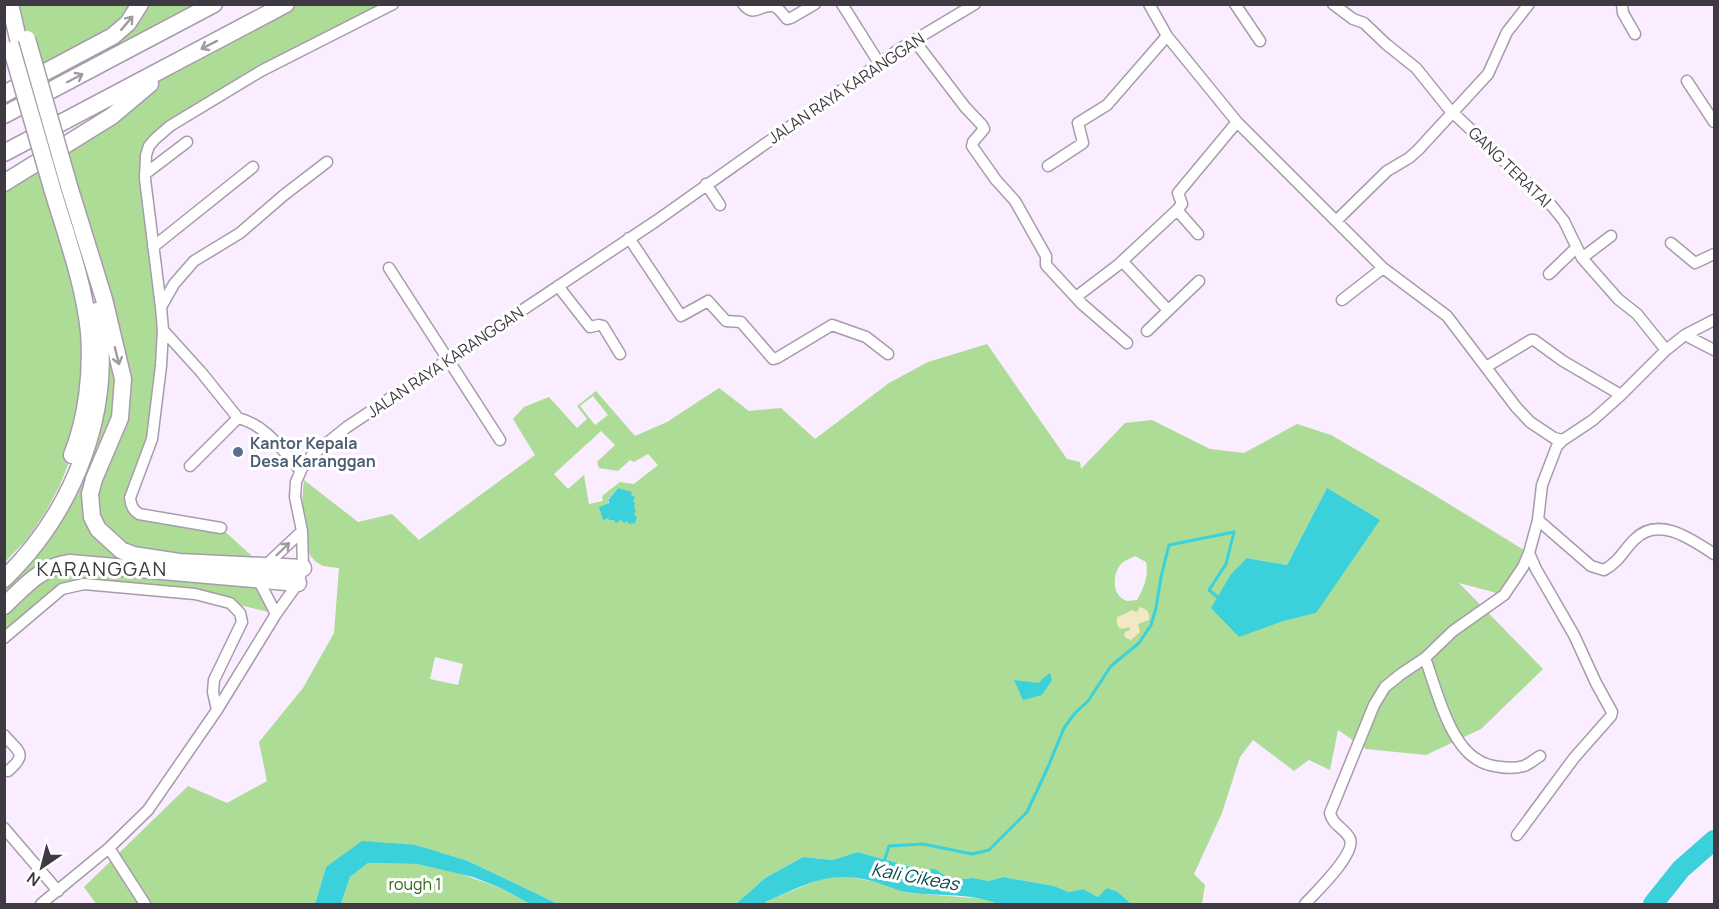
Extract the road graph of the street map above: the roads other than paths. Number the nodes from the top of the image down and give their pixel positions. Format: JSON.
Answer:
{"nodes":[{"id":1,"x":10,"y":4,"type":"edge"},
{"id":2,"x":19,"y":4,"type":"edge"},
{"id":3,"x":140,"y":4,"type":"edge"},
{"id":4,"x":214,"y":4,"type":"edge"},
{"id":5,"x":286,"y":4,"type":"edge"},
{"id":6,"x":393,"y":4,"type":"edge"},
{"id":7,"x":743,"y":4,"type":"edge"},
{"id":8,"x":815,"y":4,"type":"edge"},
{"id":9,"x":842,"y":4,"type":"edge"},
{"id":10,"x":975,"y":4,"type":"edge"},
{"id":11,"x":1149,"y":4,"type":"edge"},
{"id":12,"x":1235,"y":4,"type":"edge"},
{"id":13,"x":1333,"y":4,"type":"edge"},
{"id":14,"x":1529,"y":4,"type":"edge"},
{"id":15,"x":1622,"y":4,"type":"edge"},
{"id":16,"x":4,"y":18,"type":"edge"},
{"id":17,"x":1635,"y":34,"type":"dead end"},
{"id":18,"x":1167,"y":36,"type":"junction"},
{"id":19,"x":914,"y":40,"type":"junction"},
{"id":20,"x":1260,"y":41,"type":"dead end"},
{"id":21,"x":19,"y":44,"type":"junction"},
{"id":22,"x":176,"y":62,"type":"junction"},
{"id":23,"x":879,"y":63,"type":"junction"},
{"id":24,"x":1687,"y":81,"type":"dead end"},
{"id":25,"x":4,"y":94,"type":"edge"},
{"id":26,"x":1453,"y":112,"type":"junction"},
{"id":27,"x":4,"y":115,"type":"edge"},
{"id":28,"x":1237,"y":122,"type":"junction"},
{"id":29,"x":1714,"y":122,"type":"edge"},
{"id":30,"x":187,"y":142,"type":"dead end"},
{"id":31,"x":4,"y":153,"type":"edge"},
{"id":32,"x":327,"y":162,"type":"dead end"},
{"id":33,"x":1048,"y":166,"type":"dead end"},
{"id":34,"x":253,"y":168,"type":"dead end"},
{"id":35,"x":145,"y":174,"type":"junction"},
{"id":36,"x":4,"y":183,"type":"edge"},
{"id":37,"x":706,"y":184,"type":"junction"},
{"id":38,"x":61,"y":187,"type":"junction"},
{"id":39,"x":720,"y":205,"type":"dead end"},
{"id":40,"x":1177,"y":210,"type":"junction"},
{"id":41,"x":1336,"y":221,"type":"junction"},
{"id":42,"x":1198,"y":234,"type":"dead end"},
{"id":43,"x":1611,"y":236,"type":"dead end"},
{"id":44,"x":629,"y":238,"type":"junction"},
{"id":45,"x":1671,"y":243,"type":"dead end"},
{"id":46,"x":153,"y":247,"type":"junction"},
{"id":47,"x":1576,"y":248,"type":"junction"},
{"id":48,"x":1714,"y":254,"type":"edge"},
{"id":49,"x":1582,"y":258,"type":"junction"},
{"id":50,"x":1122,"y":261,"type":"junction"},
{"id":51,"x":389,"y":268,"type":"dead end"},
{"id":52,"x":1383,"y":268,"type":"junction"},
{"id":53,"x":1549,"y":274,"type":"dead end"},
{"id":54,"x":1198,"y":281,"type":"dead end"},
{"id":55,"x":558,"y":286,"type":"junction"},
{"id":56,"x":1076,"y":297,"type":"junction"},
{"id":57,"x":1341,"y":300,"type":"dead end"},
{"id":58,"x":161,"y":307,"type":"junction"},
{"id":59,"x":1168,"y":310,"type":"junction"},
{"id":60,"x":1714,"y":320,"type":"edge"},
{"id":61,"x":163,"y":330,"type":"junction"},
{"id":62,"x":1147,"y":331,"type":"dead end"},
{"id":63,"x":1685,"y":335,"type":"junction"},
{"id":64,"x":1127,"y":343,"type":"dead end"},
{"id":65,"x":1666,"y":350,"type":"junction"},
{"id":66,"x":1714,"y":350,"type":"edge"},
{"id":67,"x":620,"y":354,"type":"dead end"},
{"id":68,"x":888,"y":354,"type":"dead end"},
{"id":69,"x":449,"y":360,"type":"junction"},
{"id":70,"x":1486,"y":367,"type":"junction"},
{"id":71,"x":1621,"y":395,"type":"junction"},
{"id":72,"x":238,"y":418,"type":"junction"},
{"id":73,"x":500,"y":440,"type":"dead end"},
{"id":74,"x":1563,"y":440,"type":"junction"},
{"id":75,"x":190,"y":466,"type":"dead end"},
{"id":76,"x":300,"y":470,"type":"junction"},
{"id":77,"x":1538,"y":520,"type":"junction"},
{"id":78,"x":221,"y":528,"type":"dead end"},
{"id":79,"x":302,"y":531,"type":"junction"},
{"id":80,"x":1529,"y":553,"type":"junction"},
{"id":81,"x":1714,"y":554,"type":"edge"},
{"id":82,"x":4,"y":565,"type":"edge"},
{"id":83,"x":261,"y":573,"type":"junction"},
{"id":84,"x":300,"y":576,"type":"junction"},
{"id":85,"x":4,"y":579,"type":"edge"},
{"id":86,"x":4,"y":606,"type":"edge"},
{"id":87,"x":276,"y":614,"type":"junction"},
{"id":88,"x":4,"y":638,"type":"edge"},
{"id":89,"x":1425,"y":658,"type":"junction"},
{"id":90,"x":217,"y":710,"type":"junction"},
{"id":91,"x":4,"y":735,"type":"edge"},
{"id":92,"x":1540,"y":756,"type":"dead end"},
{"id":93,"x":8,"y":771,"type":"dead end"},
{"id":94,"x":4,"y":828,"type":"edge"},
{"id":95,"x":1517,"y":835,"type":"dead end"},
{"id":96,"x":109,"y":848,"type":"junction"},
{"id":97,"x":58,"y":891,"type":"junction"},
{"id":98,"x":40,"y":904,"type":"edge"},
{"id":99,"x":145,"y":904,"type":"edge"},
{"id":100,"x":1305,"y":904,"type":"edge"}],
"edges":[{"from":1,"to":21,"type":"highway"},
{"from":2,"to":21,"type":"highway"},
{"from":25,"to":3,"type":"highway","one_way":true},
{"from":27,"to":4,"type":"highway","one_way":true},
{"from":5,"to":22,"type":"highway","one_way":true},
{"from":6,"to":35,"type":"street"},
{"from":7,"to":8,"type":"street"},
{"from":9,"to":23,"type":"street"},
{"from":10,"to":19,"type":"street","name":"JALAN RAYA KARANGGAN"},
{"from":11,"to":18,"type":"street"},
{"from":12,"to":20,"type":"street"},
{"from":13,"to":26,"type":"street","name":"GANG TERATAI"},
{"from":14,"to":26,"type":"street"},
{"from":15,"to":17,"type":"street"},
{"from":16,"to":21,"type":"highway"},
{"from":18,"to":28,"type":"street"},
{"from":18,"to":33,"type":"street"},
{"from":19,"to":23,"type":"street","name":"JALAN RAYA KARANGGAN"},
{"from":19,"to":56,"type":"street"},
{"from":21,"to":38,"type":"highway"},
{"from":22,"to":31,"type":"highway"},
{"from":22,"to":36,"type":"highway"},
{"from":23,"to":37,"type":"street","name":"JALAN RAYA KARANGGAN"},
{"from":24,"to":29,"type":"street"},
{"from":26,"to":41,"type":"street"},
{"from":26,"to":47,"type":"street","name":"GANG TERATAI"},
{"from":28,"to":40,"type":"street"},
{"from":28,"to":41,"type":"street"},
{"from":30,"to":35,"type":"street"},
{"from":32,"to":58,"type":"street"},
{"from":34,"to":46,"type":"street"},
{"from":35,"to":46,"type":"street"},
{"from":37,"to":39,"type":"street"},
{"from":37,"to":44,"type":"street","name":"JALAN RAYA KARANGGAN"},
{"from":38,"to":82,"type":"highway"},
{"from":38,"to":83,"type":"highway","one_way":true},
{"from":38,"to":85,"type":"highway"},
{"from":40,"to":42,"type":"street"},
{"from":40,"to":50,"type":"street"},
{"from":41,"to":52,"type":"street"},
{"from":43,"to":49,"type":"street"},
{"from":44,"to":55,"type":"street","name":"JALAN RAYA KARANGGAN"},
{"from":44,"to":68,"type":"street"},
{"from":45,"to":48,"type":"street"},
{"from":46,"to":58,"type":"street"},
{"from":47,"to":49,"type":"street","name":"GANG TERATAI"},
{"from":47,"to":53,"type":"street"},
{"from":49,"to":65,"type":"street","name":"GANG TERATAI"},
{"from":50,"to":56,"type":"street"},
{"from":50,"to":59,"type":"street"},
{"from":51,"to":69,"type":"street"},
{"from":52,"to":57,"type":"street"},
{"from":52,"to":70,"type":"street"},
{"from":54,"to":59,"type":"street"},
{"from":55,"to":67,"type":"street"},
{"from":55,"to":69,"type":"street","name":"JALAN RAYA KARANGGAN"},
{"from":56,"to":64,"type":"street"},
{"from":58,"to":61,"type":"street"},
{"from":59,"to":62,"type":"street"},
{"from":60,"to":63,"type":"street"},
{"from":61,"to":72,"type":"street"},
{"from":61,"to":78,"type":"street"},
{"from":63,"to":65,"type":"street"},
{"from":63,"to":66,"type":"street"},
{"from":65,"to":71,"type":"street"},
{"from":69,"to":73,"type":"street"},
{"from":69,"to":76,"type":"street","name":"JALAN RAYA KARANGGAN"},
{"from":70,"to":71,"type":"street"},
{"from":70,"to":74,"type":"street"},
{"from":71,"to":74,"type":"street"},
{"from":72,"to":75,"type":"street"},
{"from":72,"to":76,"type":"street"},
{"from":74,"to":77,"type":"street"},
{"from":76,"to":79,"type":"street"},
{"from":77,"to":80,"type":"street"},
{"from":77,"to":81,"type":"street"},
{"from":83,"to":79,"type":"street","one_way":true},
{"from":79,"to":84,"type":"street"},
{"from":80,"to":89,"type":"street"},
{"from":80,"to":95,"type":"street"},
{"from":83,"to":84,"type":"highway"},
{"from":83,"to":86,"type":"highway"},
{"from":83,"to":87,"type":"street"},
{"from":84,"to":87,"type":"street"},
{"from":87,"to":90,"type":"street"},
{"from":88,"to":90,"type":"street"},
{"from":89,"to":92,"type":"street"},
{"from":89,"to":100,"type":"street"},
{"from":90,"to":96,"type":"street"},
{"from":91,"to":93,"type":"street"},
{"from":94,"to":97,"type":"street"},
{"from":96,"to":97,"type":"street"},
{"from":96,"to":99,"type":"street"},
{"from":97,"to":98,"type":"street"}]}
